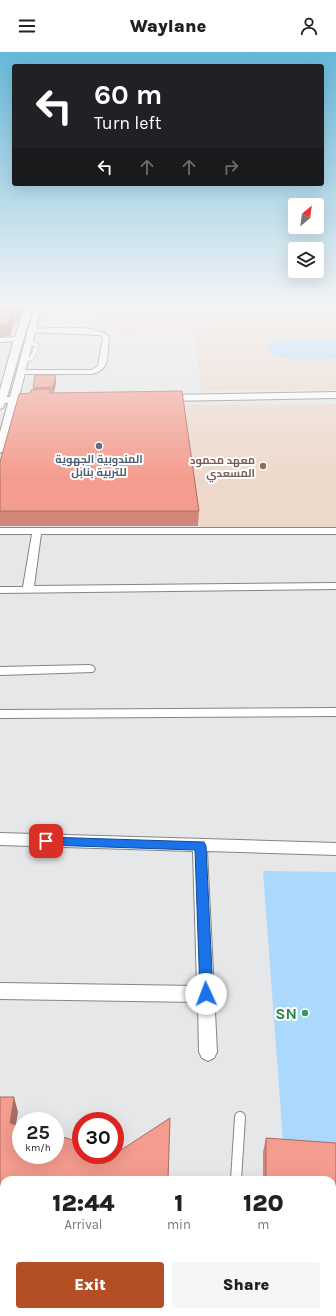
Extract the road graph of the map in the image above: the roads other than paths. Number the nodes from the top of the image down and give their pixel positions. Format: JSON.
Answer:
{"nodes":[{"id":1,"x":12,"y":363,"type":"edge"},
{"id":2,"x":22,"y":363,"type":"edge"},
{"id":3,"x":103,"y":363,"type":"edge"},
{"id":4,"x":20,"y":372,"type":"junction"},
{"id":5,"x":336,"y":395,"type":"edge"},
{"id":6,"x":155,"y":398,"type":"edge"},
{"id":7,"x":13,"y":400,"type":"junction"},
{"id":8,"x":44,"y":400,"type":"edge"},
{"id":9,"x":1,"y":402,"type":"edge"},
{"id":10,"x":0,"y":450,"type":"edge"},
{"id":11,"x":0,"y":531,"type":"edge"},
{"id":12,"x":37,"y":531,"type":"junction"},
{"id":13,"x":336,"y":531,"type":"edge"},
{"id":14,"x":336,"y":586,"type":"edge"},
{"id":15,"x":0,"y":590,"type":"edge"},
{"id":16,"x":28,"y":590,"type":"junction"},
{"id":17,"x":89,"y":669,"type":"dead end"},
{"id":18,"x":0,"y":671,"type":"edge"},
{"id":19,"x":336,"y":712,"type":"edge"},
{"id":20,"x":0,"y":714,"type":"edge"},
{"id":21,"x":0,"y":839,"type":"edge"},
{"id":22,"x":200,"y":846,"type":"junction"},
{"id":23,"x":336,"y":849,"type":"edge"},
{"id":24,"x":0,"y":991,"type":"edge"},
{"id":25,"x":206,"y":994,"type":"junction"},
{"id":26,"x":208,"y":1052,"type":"dead end"},
{"id":27,"x":240,"y":1117,"type":"dead end"},
{"id":28,"x":236,"y":1176,"type":"edge"}],
"edges":[{"from":1,"to":9,"type":"street"},
{"from":2,"to":4,"type":"street"},
{"from":3,"to":4,"type":"street"},
{"from":4,"to":7,"type":"street"},
{"from":5,"to":6,"type":"street"},
{"from":7,"to":8,"type":"street"},
{"from":7,"to":9,"type":"street"},
{"from":7,"to":10,"type":"street"},
{"from":11,"to":12,"type":"street"},
{"from":12,"to":13,"type":"street"},
{"from":12,"to":16,"type":"street"},
{"from":14,"to":16,"type":"street"},
{"from":15,"to":16,"type":"street"},
{"from":17,"to":18,"type":"street"},
{"from":19,"to":20,"type":"street"},
{"from":21,"to":22,"type":"street"},
{"from":22,"to":23,"type":"street"},
{"from":22,"to":25,"type":"street"},
{"from":24,"to":25,"type":"street"},
{"from":25,"to":26,"type":"street"},
{"from":27,"to":28,"type":"lane"}]}
